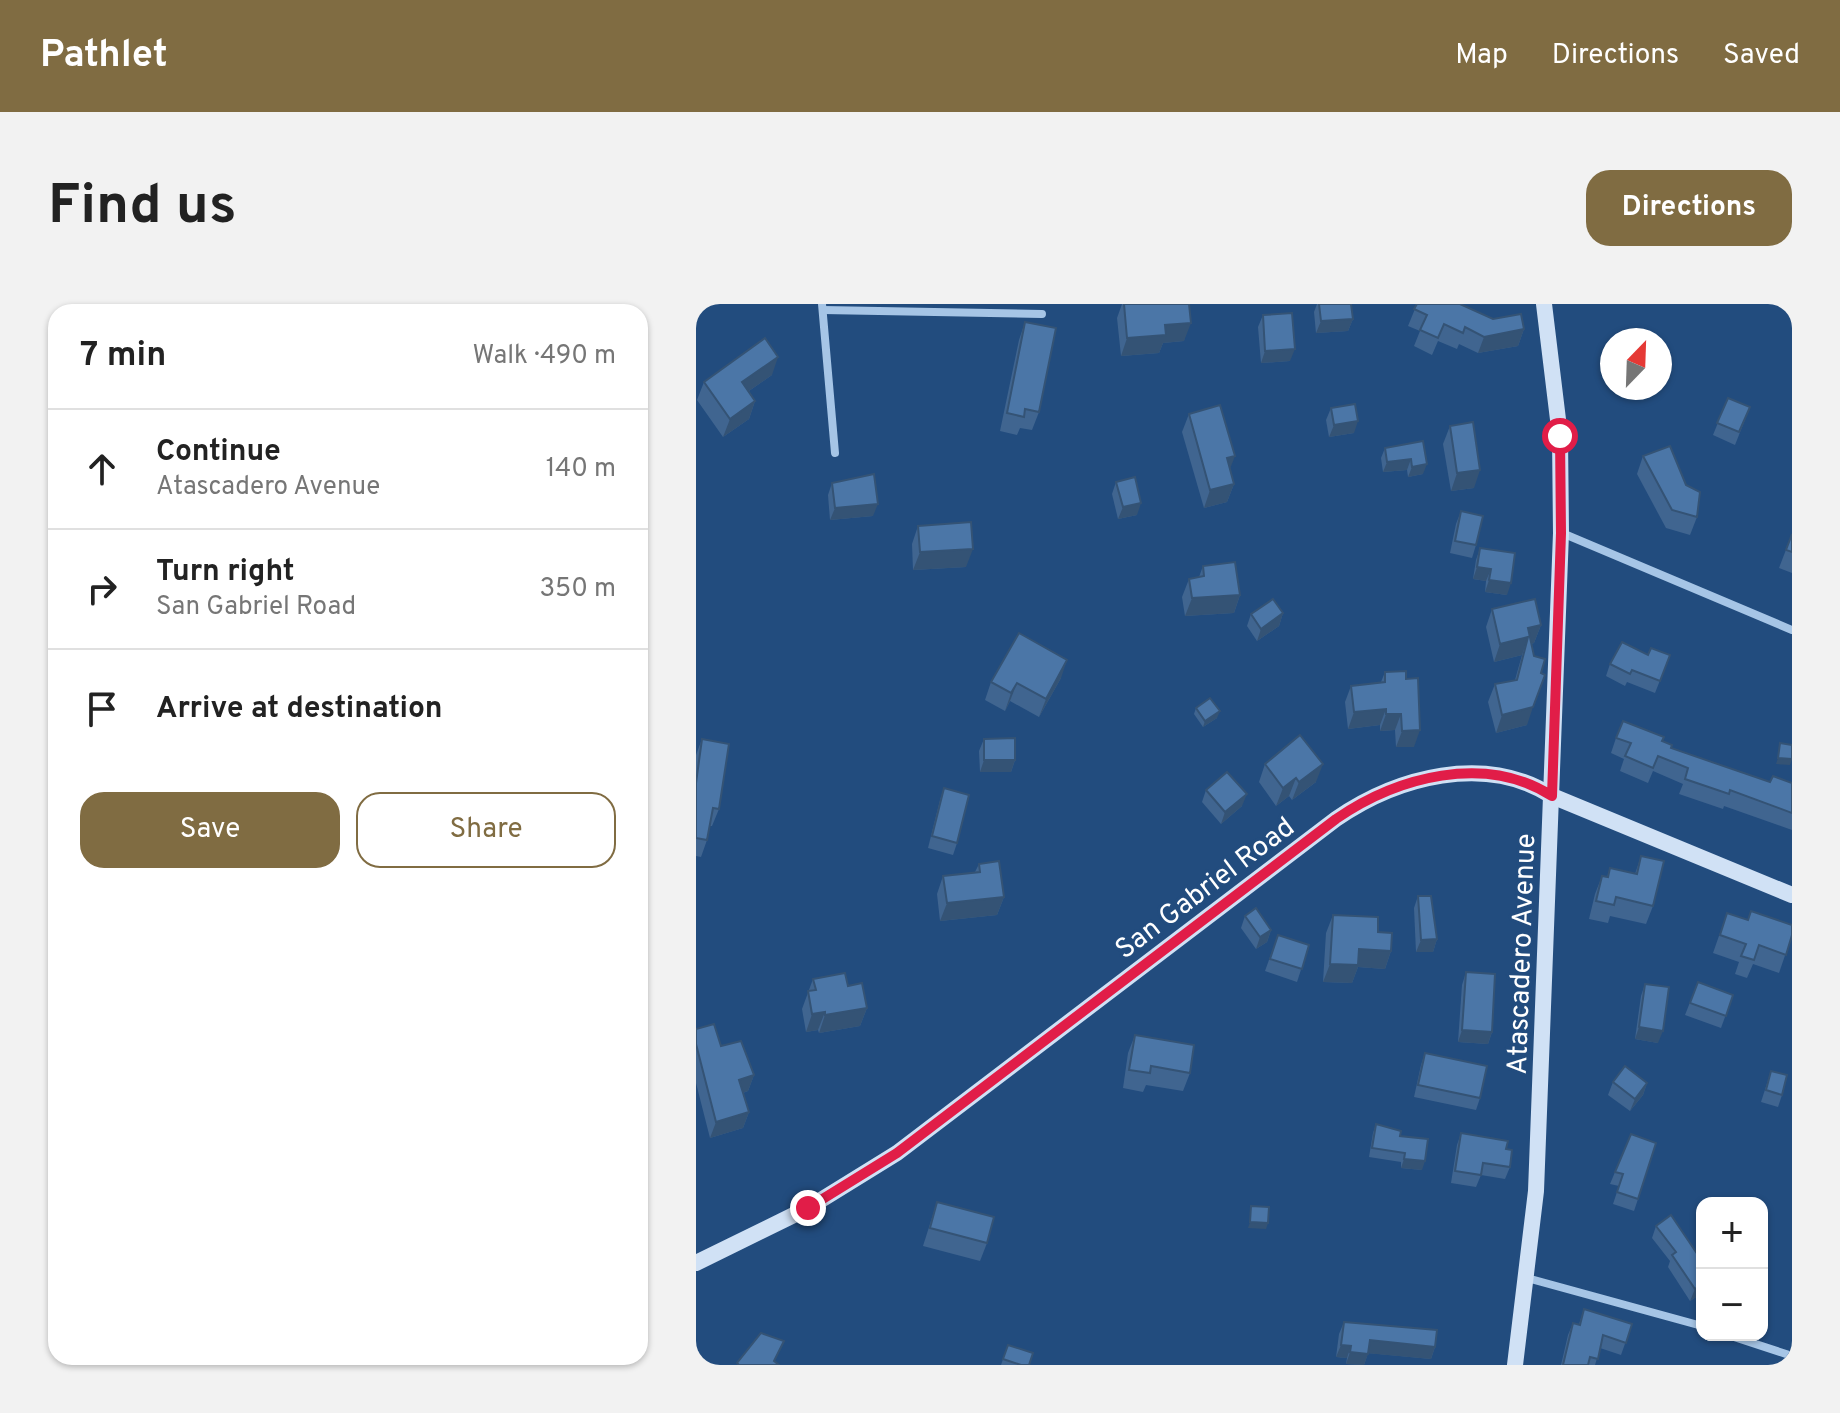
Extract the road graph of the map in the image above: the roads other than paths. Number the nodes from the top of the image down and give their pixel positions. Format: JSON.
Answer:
{"nodes":[{"id":1,"x":1544,"y":304,"type":"edge"},
{"id":2,"x":822,"y":307,"type":"edge"},
{"id":3,"x":1042,"y":314,"type":"dead end"},
{"id":4,"x":835,"y":453,"type":"dead end"},
{"id":5,"x":1561,"y":533,"type":"junction"},
{"id":6,"x":1792,"y":630,"type":"edge"},
{"id":7,"x":1552,"y":796,"type":"junction"},
{"id":8,"x":1792,"y":895,"type":"edge"},
{"id":9,"x":696,"y":1263,"type":"edge"},
{"id":10,"x":1527,"y":1278,"type":"junction"},
{"id":11,"x":1696,"y":1324,"type":"edge"},
{"id":12,"x":1746,"y":1341,"type":"edge"},
{"id":13,"x":1792,"y":1356,"type":"edge"},
{"id":14,"x":1515,"y":1365,"type":"edge"}],
"edges":[{"from":1,"to":5,"type":"street","name":"Atascadero Avenue"},
{"from":2,"to":3,"type":"street"},
{"from":2,"to":4,"type":"street"},
{"from":5,"to":6,"type":"street"},
{"from":5,"to":7,"type":"street","name":"Atascadero Avenue"},
{"from":7,"to":8,"type":"street","name":"San Gabriel Road"},
{"from":7,"to":9,"type":"street","name":"San Gabriel Road"},
{"from":7,"to":10,"type":"street","name":"Atascadero Avenue"},
{"from":10,"to":11,"type":"street"},
{"from":10,"to":14,"type":"street","name":"Atascadero Avenue"},
{"from":12,"to":13,"type":"street"}]}
